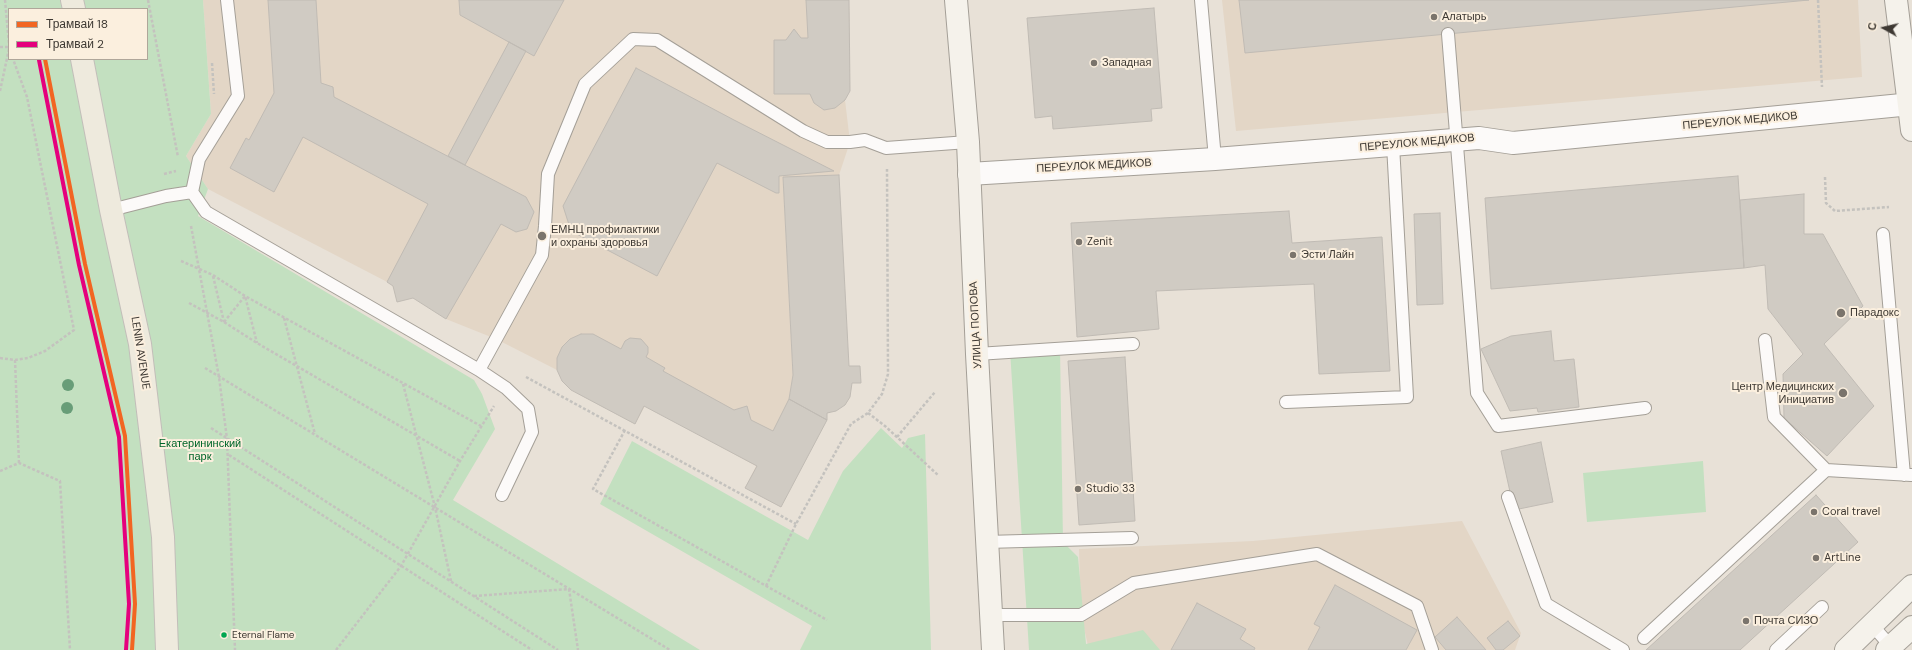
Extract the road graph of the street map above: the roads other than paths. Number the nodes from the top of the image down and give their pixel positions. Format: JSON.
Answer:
{"nodes":[{"id":1,"x":227,"y":0,"type":"edge"},
{"id":2,"x":956,"y":0,"type":"edge"},
{"id":3,"x":1201,"y":0,"type":"edge"},
{"id":4,"x":1896,"y":0,"type":"edge"},
{"id":5,"x":1448,"y":34,"type":"dead end"},
{"id":6,"x":82,"y":60,"type":"edge"},
{"id":7,"x":1910,"y":105,"type":"edge"},
{"id":8,"x":1912,"y":130,"type":"edge"},
{"id":9,"x":1455,"y":140,"type":"junction"},
{"id":10,"x":968,"y":142,"type":"junction"},
{"id":11,"x":1392,"y":145,"type":"junction"},
{"id":12,"x":1215,"y":159,"type":"junction"},
{"id":13,"x":969,"y":174,"type":"junction"},
{"id":14,"x":188,"y":192,"type":"junction"},
{"id":15,"x":111,"y":210,"type":"junction"},
{"id":16,"x":1883,"y":234,"type":"dead end"},
{"id":17,"x":1764,"y":340,"type":"dead end"},
{"id":18,"x":1133,"y":344,"type":"dead end"},
{"id":19,"x":977,"y":354,"type":"junction"},
{"id":20,"x":480,"y":370,"type":"junction"},
{"id":21,"x":1286,"y":402,"type":"dead end"},
{"id":22,"x":1645,"y":408,"type":"dead end"},
{"id":23,"x":1826,"y":470,"type":"junction"},
{"id":24,"x":1908,"y":475,"type":"edge"},
{"id":25,"x":502,"y":495,"type":"dead end"},
{"id":26,"x":1508,"y":497,"type":"dead end"},
{"id":27,"x":1132,"y":538,"type":"dead end"},
{"id":28,"x":986,"y":542,"type":"junction"},
{"id":29,"x":1912,"y":586,"type":"edge"},
{"id":30,"x":1822,"y":607,"type":"dead end"},
{"id":31,"x":990,"y":615,"type":"junction"},
{"id":32,"x":1872,"y":625,"type":"junction"},
{"id":33,"x":1912,"y":627,"type":"edge"},
{"id":34,"x":1644,"y":638,"type":"dead end"},
{"id":35,"x":1891,"y":649,"type":"edge"},
{"id":36,"x":167,"y":650,"type":"edge"},
{"id":37,"x":992,"y":650,"type":"edge"},
{"id":38,"x":1432,"y":650,"type":"edge"},
{"id":39,"x":1623,"y":650,"type":"edge"},
{"id":40,"x":1776,"y":650,"type":"edge"},
{"id":41,"x":1846,"y":650,"type":"edge"}],
"edges":[{"from":1,"to":14,"type":"lane"},
{"from":2,"to":10,"type":"street","name":"УЛИЦА ПОПОВА"},
{"from":3,"to":12,"type":"lane"},
{"from":4,"to":7,"type":"street"},
{"from":5,"to":9,"type":"lane"},
{"from":6,"to":15,"type":"main road","name":"LENIN AVENUE"},
{"from":7,"to":8,"type":"street"},
{"from":7,"to":9,"type":"street","name":"ПЕРЕУЛОК МЕДИКОВ"},
{"from":9,"to":11,"type":"street","name":"ПЕРЕУЛОК МЕДИКОВ"},
{"from":9,"to":22,"type":"lane"},
{"from":10,"to":13,"type":"street","name":"УЛИЦА ПОПОВА"},
{"from":10,"to":20,"type":"lane"},
{"from":11,"to":12,"type":"street","name":"ПЕРЕУЛОК МЕДИКОВ"},
{"from":11,"to":21,"type":"lane"},
{"from":12,"to":13,"type":"street","name":"ПЕРЕУЛОК МЕДИКОВ"},
{"from":13,"to":19,"type":"street","name":"УЛИЦА ПОПОВА"},
{"from":14,"to":15,"type":"lane"},
{"from":14,"to":20,"type":"lane"},
{"from":15,"to":36,"type":"main road","name":"LENIN AVENUE"},
{"from":16,"to":24,"type":"lane"},
{"from":17,"to":23,"type":"lane"},
{"from":18,"to":19,"type":"lane"},
{"from":19,"to":28,"type":"street","name":"УЛИЦА ПОПОВА"},
{"from":20,"to":25,"type":"lane"},
{"from":23,"to":24,"type":"lane"},
{"from":23,"to":34,"type":"lane"},
{"from":26,"to":39,"type":"lane"},
{"from":27,"to":28,"type":"lane"},
{"from":28,"to":31,"type":"street","name":"УЛИЦА ПОПОВА"},
{"from":29,"to":32,"type":"street"},
{"from":30,"to":40,"type":"lane"},
{"from":31,"to":37,"type":"street","name":"УЛИЦА ПОПОВА"},
{"from":31,"to":38,"type":"lane"},
{"from":32,"to":35,"type":"lane"},
{"from":32,"to":41,"type":"street"},
{"from":33,"to":35,"type":"street"}]}
